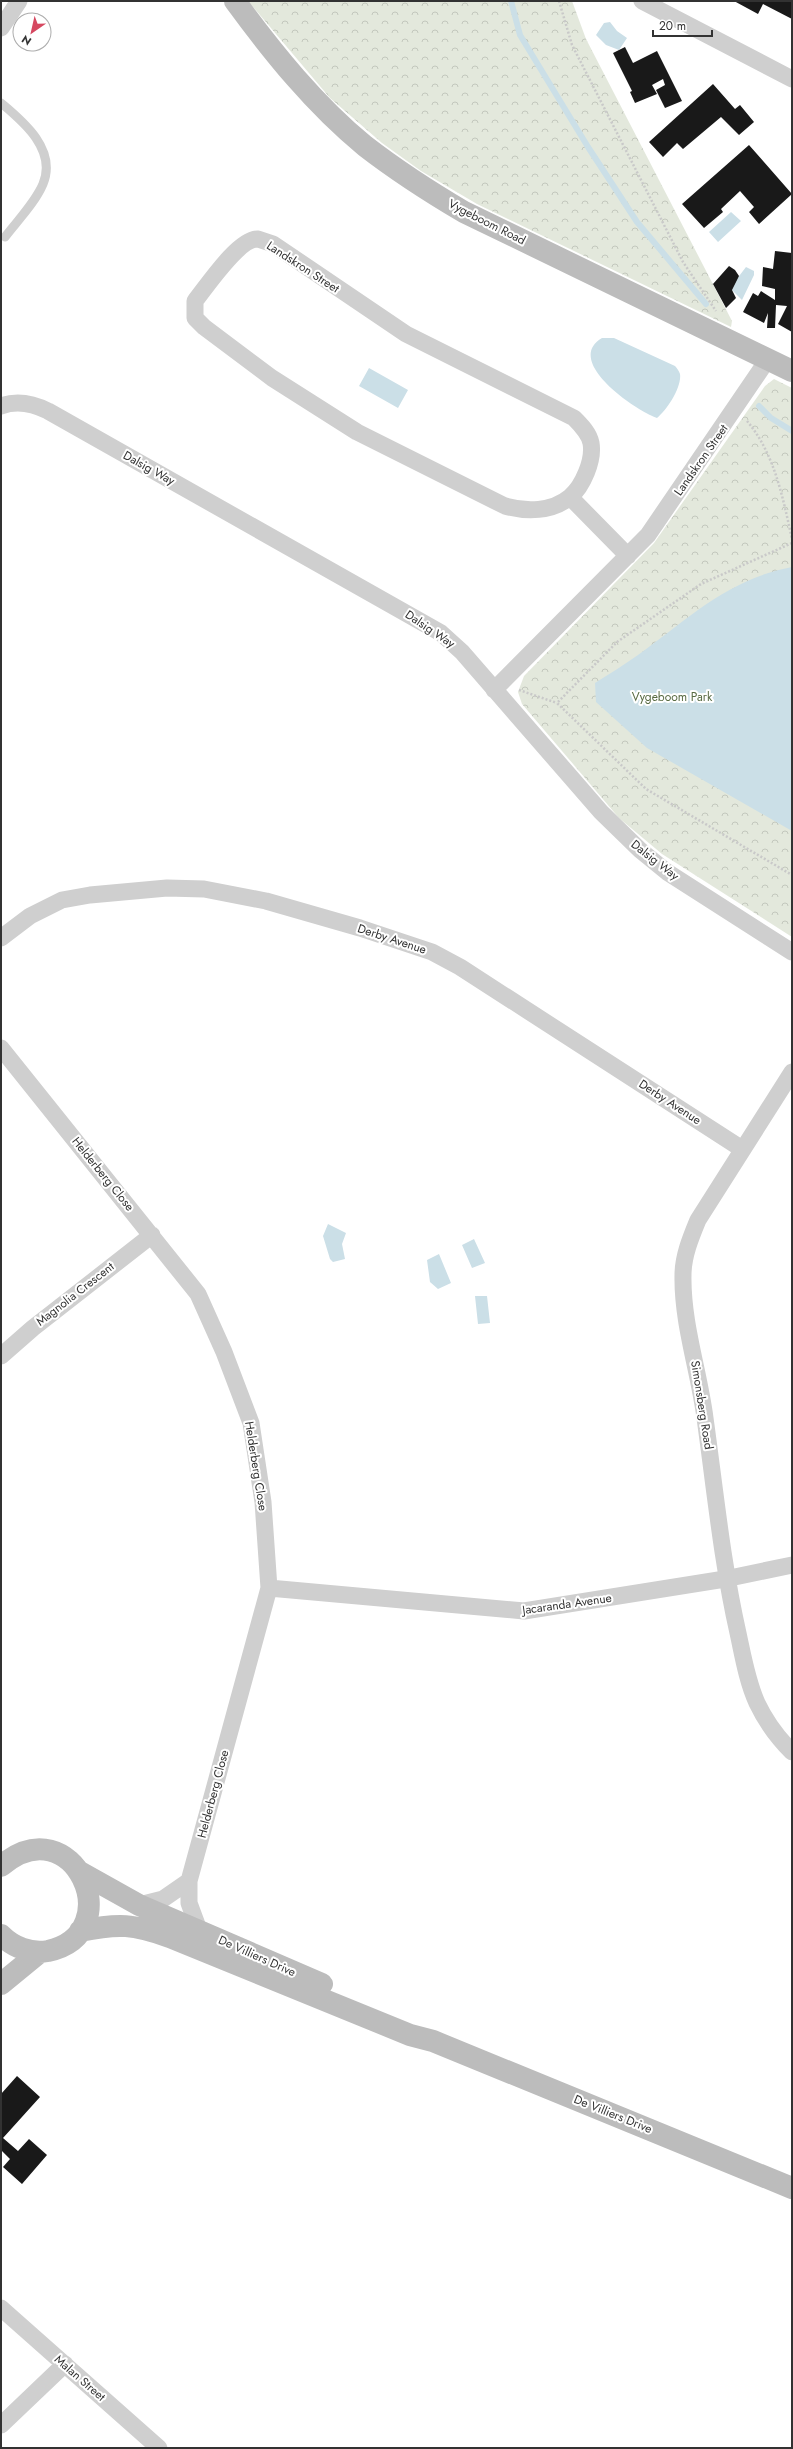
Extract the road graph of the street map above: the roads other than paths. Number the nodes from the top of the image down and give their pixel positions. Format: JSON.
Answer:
{"nodes":[{"id":1,"x":18,"y":1,"type":"edge"},
{"id":2,"x":235,"y":1,"type":"edge"},
{"id":3,"x":642,"y":1,"type":"edge"},
{"id":4,"x":1,"y":28,"type":"edge"},
{"id":5,"x":792,"y":79,"type":"edge"},
{"id":6,"x":1,"y":103,"type":"edge"},
{"id":7,"x":5,"y":237,"type":"dead end"},
{"id":8,"x":768,"y":359,"type":"junction"},
{"id":9,"x":792,"y":371,"type":"edge"},
{"id":10,"x":1,"y":406,"type":"edge"},
{"id":11,"x":570,"y":497,"type":"junction"},
{"id":12,"x":628,"y":556,"type":"junction"},
{"id":13,"x":497,"y":686,"type":"junction"},
{"id":14,"x":1,"y":938,"type":"edge"},
{"id":15,"x":792,"y":952,"type":"edge"},
{"id":16,"x":1,"y":1048,"type":"edge"},
{"id":17,"x":792,"y":1072,"type":"edge"},
{"id":18,"x":742,"y":1149,"type":"junction"},
{"id":19,"x":152,"y":1235,"type":"junction"},
{"id":20,"x":1,"y":1356,"type":"edge"},
{"id":21,"x":792,"y":1565,"type":"edge"},
{"id":22,"x":725,"y":1578,"type":"junction"},
{"id":23,"x":269,"y":1588,"type":"junction"},
{"id":24,"x":792,"y":1752,"type":"edge"},
{"id":25,"x":4,"y":1859,"type":"edge"},
{"id":26,"x":80,"y":1872,"type":"junction"},
{"id":27,"x":189,"y":1881,"type":"junction"},
{"id":28,"x":139,"y":1905,"type":"junction"},
{"id":29,"x":199,"y":1930,"type":"junction"},
{"id":30,"x":80,"y":1931,"type":"junction"},
{"id":31,"x":1,"y":1935,"type":"edge"},
{"id":32,"x":40,"y":1952,"type":"junction"},
{"id":33,"x":1,"y":1984,"type":"edge"},
{"id":34,"x":434,"y":2041,"type":"junction"},
{"id":35,"x":792,"y":2188,"type":"edge"},
{"id":36,"x":1,"y":2308,"type":"edge"},
{"id":37,"x":65,"y":2364,"type":"junction"},
{"id":38,"x":1,"y":2425,"type":"edge"},
{"id":39,"x":159,"y":2448,"type":"edge"}],
"edges":[{"from":1,"to":4,"type":"street"},
{"from":2,"to":8,"type":"street","name":"Vygeboom Road"},
{"from":3,"to":5,"type":"street"},
{"from":6,"to":7,"type":"lane"},
{"from":8,"to":9,"type":"street","name":"Vygeboom Road"},
{"from":8,"to":12,"type":"street","name":"Landskron Street"},
{"from":10,"to":13,"type":"street","name":"Dalsig Way"},
{"from":11,"to":11,"type":"street","name":"Landskron Street"},
{"from":11,"to":12,"type":"street"},
{"from":12,"to":13,"type":"street","name":"Landskron Street"},
{"from":13,"to":15,"type":"street","name":"Dalsig Way"},
{"from":14,"to":18,"type":"street","name":"Derby Avenue"},
{"from":16,"to":19,"type":"street","name":"Helderberg Close"},
{"from":17,"to":18,"type":"street","name":"Simonsberg Road"},
{"from":18,"to":22,"type":"street","name":"Simonsberg Road"},
{"from":19,"to":20,"type":"street","name":"Magnolia Crescent"},
{"from":19,"to":23,"type":"street","name":"Helderberg Close"},
{"from":21,"to":22,"type":"street","name":"Jacaranda Avenue"},
{"from":22,"to":23,"type":"street","name":"Jacaranda Avenue"},
{"from":22,"to":24,"type":"street","name":"Simonsberg Road"},
{"from":23,"to":27,"type":"street","name":"Helderberg Close"},
{"from":25,"to":26,"type":"street"},
{"from":26,"to":28,"type":"street","name":"De Villiers Drive"},
{"from":26,"to":30,"type":"street"},
{"from":27,"to":28,"type":"street"},
{"from":27,"to":29,"type":"street","name":"Helderberg Close"},
{"from":28,"to":29,"type":"street","name":"De Villiers Drive"},
{"from":29,"to":34,"type":"street","name":"De Villiers Drive"},
{"from":30,"to":32,"type":"street"},
{"from":30,"to":34,"type":"street","name":"De Villiers Drive"},
{"from":31,"to":32,"type":"street"},
{"from":32,"to":33,"type":"street"},
{"from":34,"to":35,"type":"street","name":"De Villiers Drive"},
{"from":36,"to":37,"type":"street","name":"Malan Street"},
{"from":37,"to":38,"type":"street"},
{"from":37,"to":39,"type":"street","name":"Malan Street"}]}
